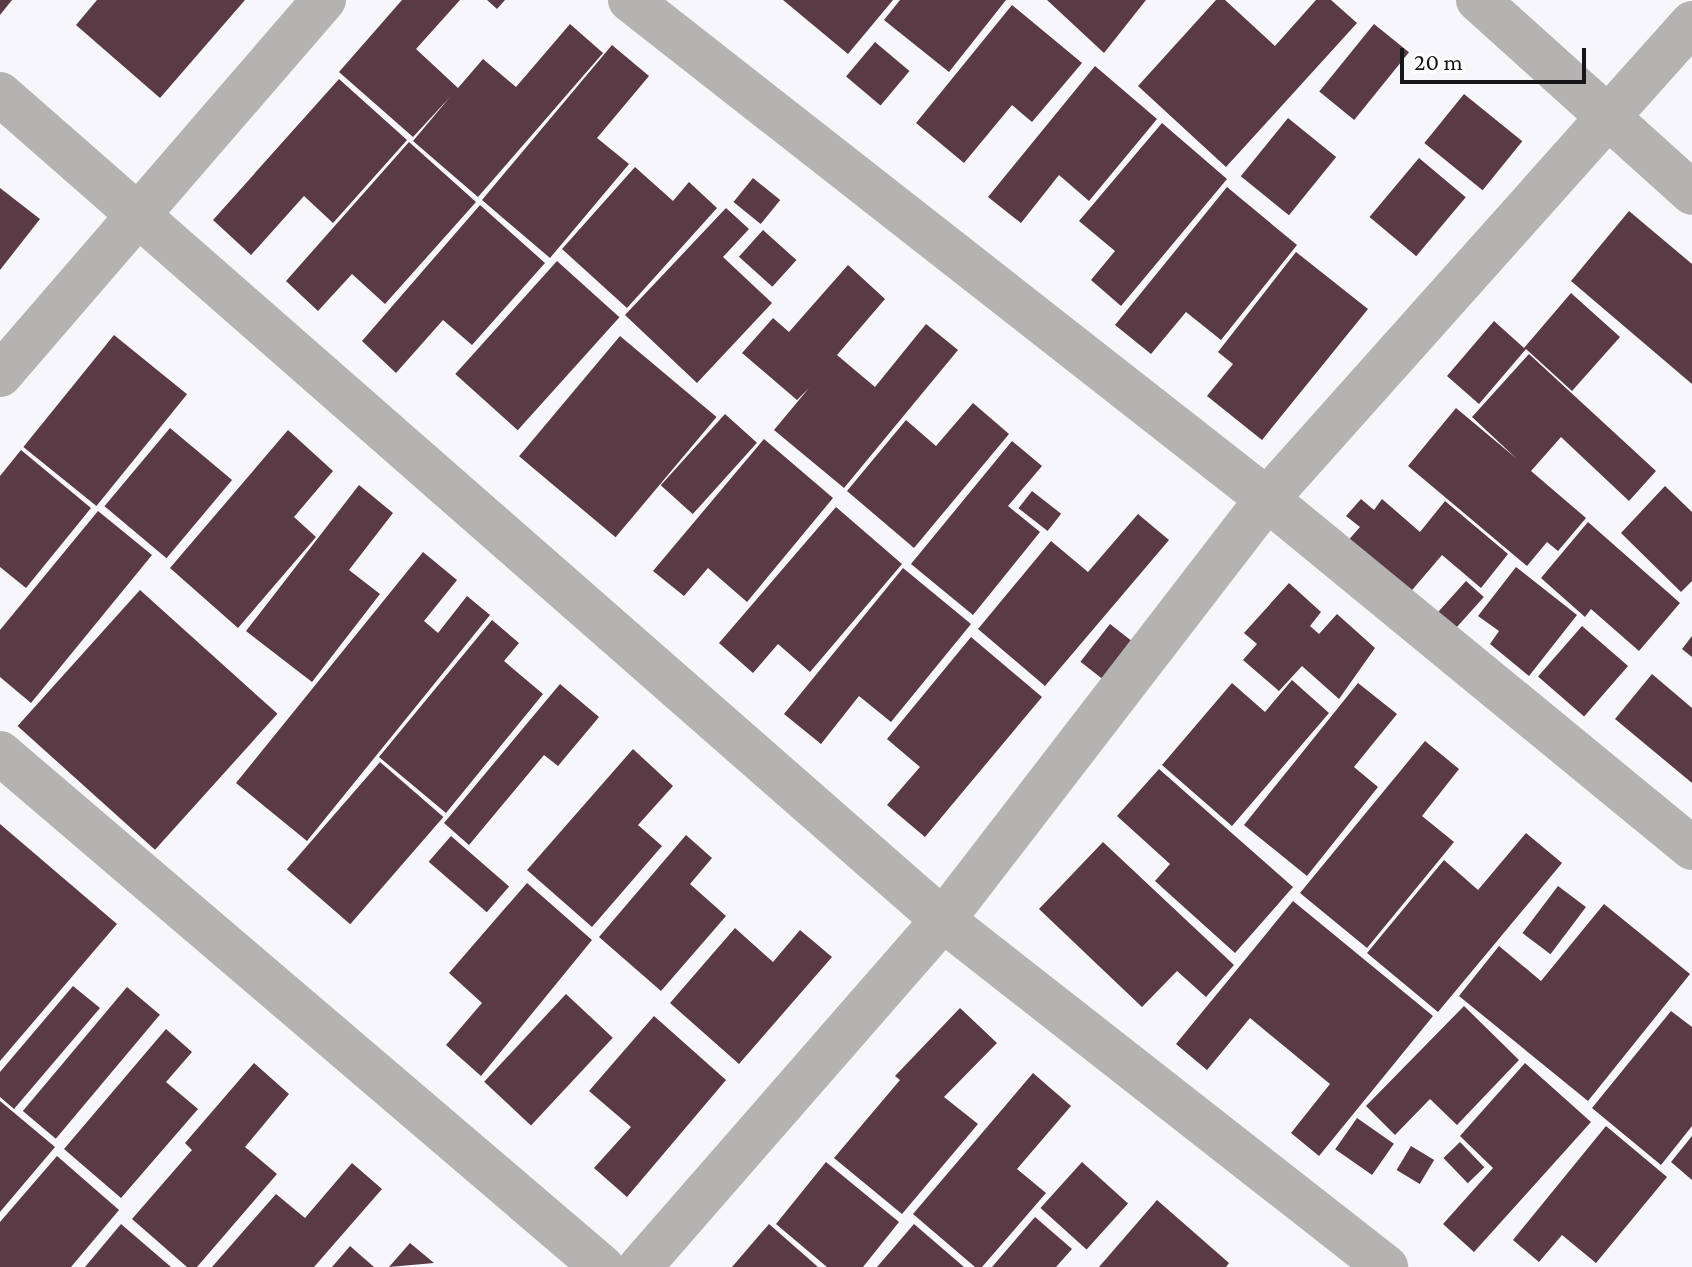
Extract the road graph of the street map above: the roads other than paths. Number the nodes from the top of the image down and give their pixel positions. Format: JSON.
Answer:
{"nodes":[{"id":1,"x":324,"y":0,"type":"edge"},
{"id":2,"x":630,"y":0,"type":"edge"},
{"id":3,"x":1478,"y":0,"type":"edge"},
{"id":4,"x":1692,"y":23,"type":"edge"},
{"id":5,"x":0,"y":94,"type":"edge"},
{"id":6,"x":1608,"y":120,"type":"junction"},
{"id":7,"x":1692,"y":193,"type":"edge"},
{"id":8,"x":141,"y":214,"type":"junction"},
{"id":9,"x":0,"y":375,"type":"edge"},
{"id":10,"x":1267,"y":499,"type":"junction"},
{"id":11,"x":0,"y":753,"type":"edge"},
{"id":12,"x":1692,"y":848,"type":"edge"},
{"id":13,"x":943,"y":920,"type":"junction"},
{"id":14,"x":602,"y":1267,"type":"edge"},
{"id":15,"x":640,"y":1267,"type":"edge"},
{"id":16,"x":1386,"y":1267,"type":"edge"}],
"edges":[{"from":1,"to":8,"type":"street"},
{"from":2,"to":10,"type":"street"},
{"from":3,"to":6,"type":"street"},
{"from":4,"to":6,"type":"street"},
{"from":5,"to":8,"type":"street"},
{"from":6,"to":7,"type":"street"},
{"from":6,"to":10,"type":"street"},
{"from":8,"to":9,"type":"street"},
{"from":8,"to":13,"type":"street"},
{"from":10,"to":12,"type":"street"},
{"from":10,"to":13,"type":"street"},
{"from":11,"to":14,"type":"street"},
{"from":13,"to":15,"type":"street"},
{"from":13,"to":16,"type":"street"}]}
